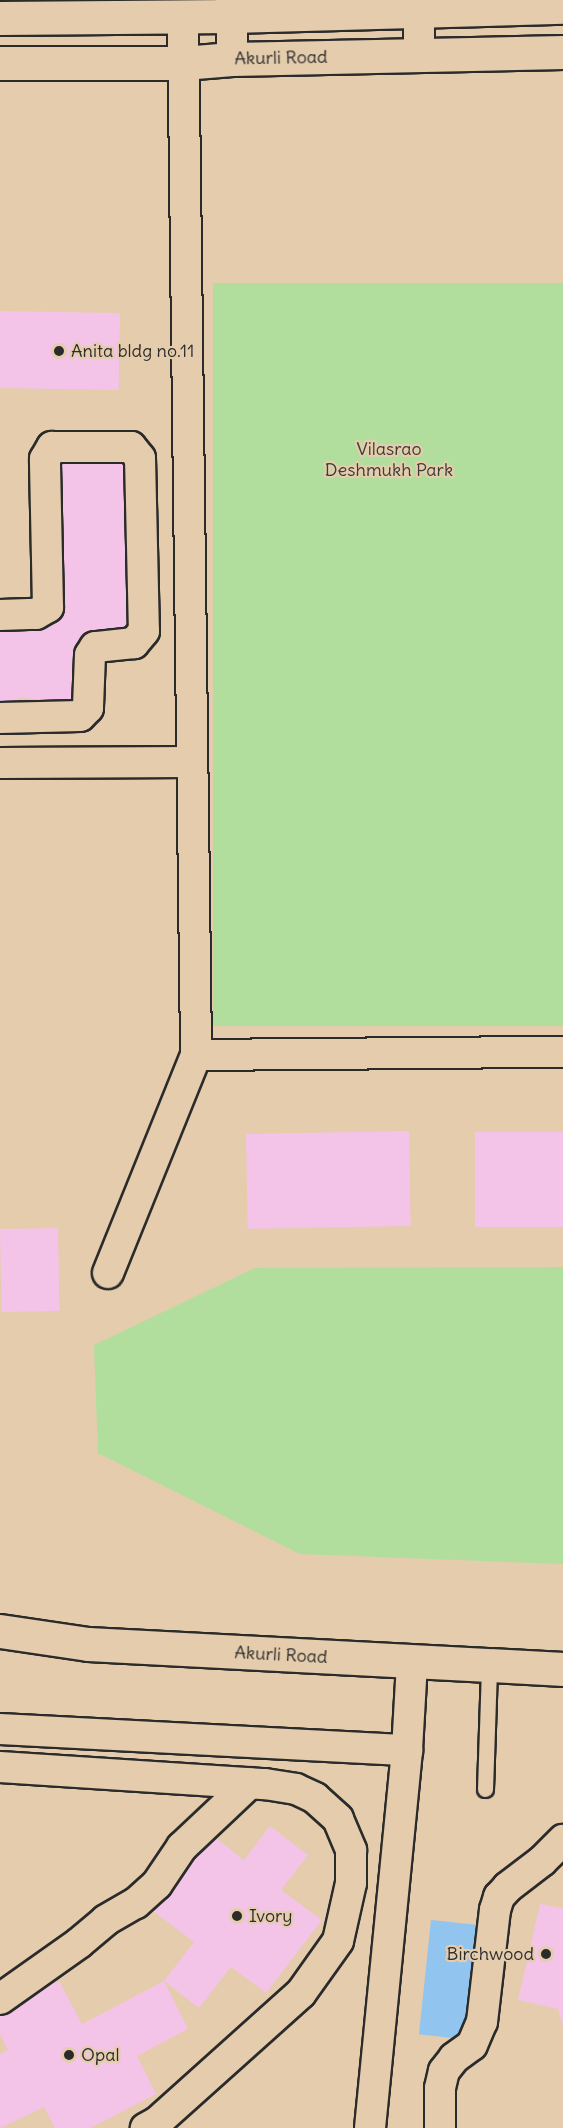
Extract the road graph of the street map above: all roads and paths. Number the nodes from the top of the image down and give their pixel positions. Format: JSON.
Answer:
{"nodes":[{"id":1,"x":418,"y":6,"type":"edge"},
{"id":2,"x":563,"y":7,"type":"edge"},
{"id":3,"x":231,"y":8,"type":"edge"},
{"id":4,"x":183,"y":16,"type":"junction"},
{"id":5,"x":0,"y":18,"type":"edge"},
{"id":6,"x":563,"y":52,"type":"edge"},
{"id":7,"x":419,"y":55,"type":"junction"},
{"id":8,"x":232,"y":59,"type":"junction"},
{"id":9,"x":0,"y":63,"type":"edge"},
{"id":10,"x":183,"y":63,"type":"junction"},
{"id":11,"x":0,"y":615,"type":"edge"},
{"id":12,"x":0,"y":718,"type":"edge"},
{"id":13,"x":191,"y":762,"type":"junction"},
{"id":14,"x":0,"y":763,"type":"edge"},
{"id":15,"x":563,"y":1052,"type":"edge"},
{"id":16,"x":196,"y":1054,"type":"junction"},
{"id":17,"x":108,"y":1273,"type":"dead end"},
{"id":18,"x":0,"y":1631,"type":"edge"},
{"id":19,"x":412,"y":1662,"type":"junction"},
{"id":20,"x":489,"y":1666,"type":"junction"},
{"id":21,"x":563,"y":1669,"type":"edge"},
{"id":22,"x":0,"y":1729,"type":"edge"},
{"id":23,"x":407,"y":1750,"type":"junction"},
{"id":24,"x":0,"y":1767,"type":"edge"},
{"id":25,"x":250,"y":1783,"type":"junction"},
{"id":26,"x":485,"y":1789,"type":"dead end"},
{"id":27,"x":563,"y":1840,"type":"edge"},
{"id":28,"x":0,"y":1999,"type":"edge"},
{"id":29,"x":146,"y":2128,"type":"edge"},
{"id":30,"x":370,"y":2128,"type":"edge"},
{"id":31,"x":440,"y":2128,"type":"edge"}],
"edges":[{"from":1,"to":2,"type":"street"},
{"from":1,"to":3,"type":"street"},
{"from":1,"to":7,"type":"street"},
{"from":3,"to":4,"type":"street"},
{"from":3,"to":8,"type":"street"},
{"from":4,"to":5,"type":"street"},
{"from":4,"to":10,"type":"street"},
{"from":6,"to":7,"type":"street","name":"Akurli Road"},
{"from":7,"to":8,"type":"street","name":"Akurli Road"},
{"from":8,"to":10,"type":"street","name":"Akurli Road"},
{"from":9,"to":10,"type":"street","name":"Akurli Road"},
{"from":10,"to":13,"type":"street"},
{"from":11,"to":12,"type":"street"},
{"from":13,"to":14,"type":"street"},
{"from":13,"to":16,"type":"street"},
{"from":15,"to":16,"type":"street"},
{"from":16,"to":17,"type":"street"},
{"from":18,"to":19,"type":"street","name":"Akurli Road"},
{"from":19,"to":20,"type":"street","name":"Akurli Road"},
{"from":19,"to":23,"type":"street"},
{"from":20,"to":21,"type":"street","name":"Akurli Road"},
{"from":20,"to":26,"type":"lane"},
{"from":22,"to":23,"type":"street"},
{"from":23,"to":30,"type":"street"},
{"from":24,"to":25,"type":"street"},
{"from":25,"to":28,"type":"street"},
{"from":25,"to":29,"type":"street"},
{"from":27,"to":31,"type":"street"}]}
